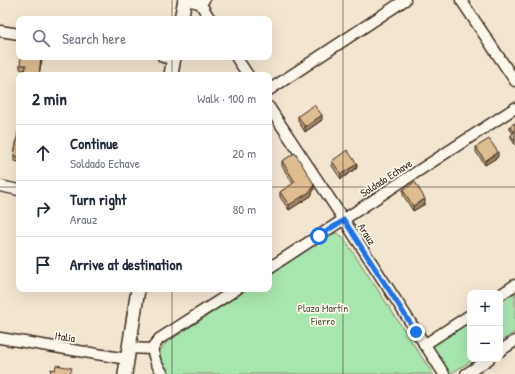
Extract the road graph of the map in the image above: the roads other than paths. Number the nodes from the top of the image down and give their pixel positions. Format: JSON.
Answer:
{"nodes":[{"id":1,"x":185,"y":0,"type":"edge"},
{"id":2,"x":405,"y":0,"type":"edge"},
{"id":3,"x":461,"y":0,"type":"edge"},
{"id":4,"x":202,"y":1,"type":"edge"},
{"id":5,"x":182,"y":16,"type":"edge"},
{"id":6,"x":209,"y":16,"type":"edge"},
{"id":7,"x":0,"y":31,"type":"edge"},
{"id":8,"x":16,"y":34,"type":"edge"},
{"id":9,"x":170,"y":60,"type":"edge"},
{"id":10,"x":238,"y":60,"type":"edge"},
{"id":11,"x":171,"y":72,"type":"edge"},
{"id":12,"x":246,"y":72,"type":"edge"},
{"id":13,"x":515,"y":81,"type":"edge"},
{"id":14,"x":272,"y":88,"type":"edge"},
{"id":15,"x":515,"y":108,"type":"edge"},
{"id":16,"x":272,"y":112,"type":"edge"},
{"id":17,"x":0,"y":186,"type":"edge"},
{"id":18,"x":16,"y":189,"type":"edge"},
{"id":19,"x":344,"y":220,"type":"junction"},
{"id":20,"x":272,"y":266,"type":"edge"},
{"id":21,"x":515,"y":285,"type":"edge"},
{"id":22,"x":138,"y":292,"type":"edge"},
{"id":23,"x":232,"y":292,"type":"edge"},
{"id":24,"x":503,"y":293,"type":"edge"},
{"id":25,"x":467,"y":317,"type":"edge"},
{"id":26,"x":0,"y":338,"type":"edge"},
{"id":27,"x":515,"y":341,"type":"edge"},
{"id":28,"x":424,"y":345,"type":"junction"},
{"id":29,"x":503,"y":349,"type":"edge"},
{"id":30,"x":152,"y":350,"type":"junction"},
{"id":31,"x":128,"y":353,"type":"junction"},
{"id":32,"x":484,"y":362,"type":"edge"},
{"id":33,"x":125,"y":374,"type":"edge"},
{"id":34,"x":163,"y":374,"type":"edge"},
{"id":35,"x":444,"y":374,"type":"edge"},
{"id":36,"x":466,"y":374,"type":"edge"}],
"edges":[{"from":1,"to":4,"type":"street"},
{"from":1,"to":5,"type":"street"},
{"from":2,"to":14,"type":"street"},
{"from":3,"to":13,"type":"street"},
{"from":4,"to":6,"type":"street"},
{"from":7,"to":8,"type":"street"},
{"from":9,"to":11,"type":"street"},
{"from":10,"to":12,"type":"street"},
{"from":15,"to":19,"type":"street","name":"Soldado Echave"},
{"from":16,"to":19,"type":"street","name":"Arauz"},
{"from":17,"to":18,"type":"street"},
{"from":19,"to":20,"type":"street","name":"Soldado Echave"},
{"from":19,"to":28,"type":"street","name":"Arauz"},
{"from":21,"to":24,"type":"street"},
{"from":22,"to":31,"type":"street"},
{"from":23,"to":30,"type":"street"},
{"from":25,"to":28,"type":"street"},
{"from":26,"to":31,"type":"street","name":"Italia"},
{"from":27,"to":29,"type":"street"},
{"from":28,"to":35,"type":"street","name":"Arauz"},
{"from":30,"to":31,"type":"street","name":"Italia"},
{"from":30,"to":34,"type":"street"},
{"from":31,"to":33,"type":"street"},
{"from":32,"to":36,"type":"street"}]}
